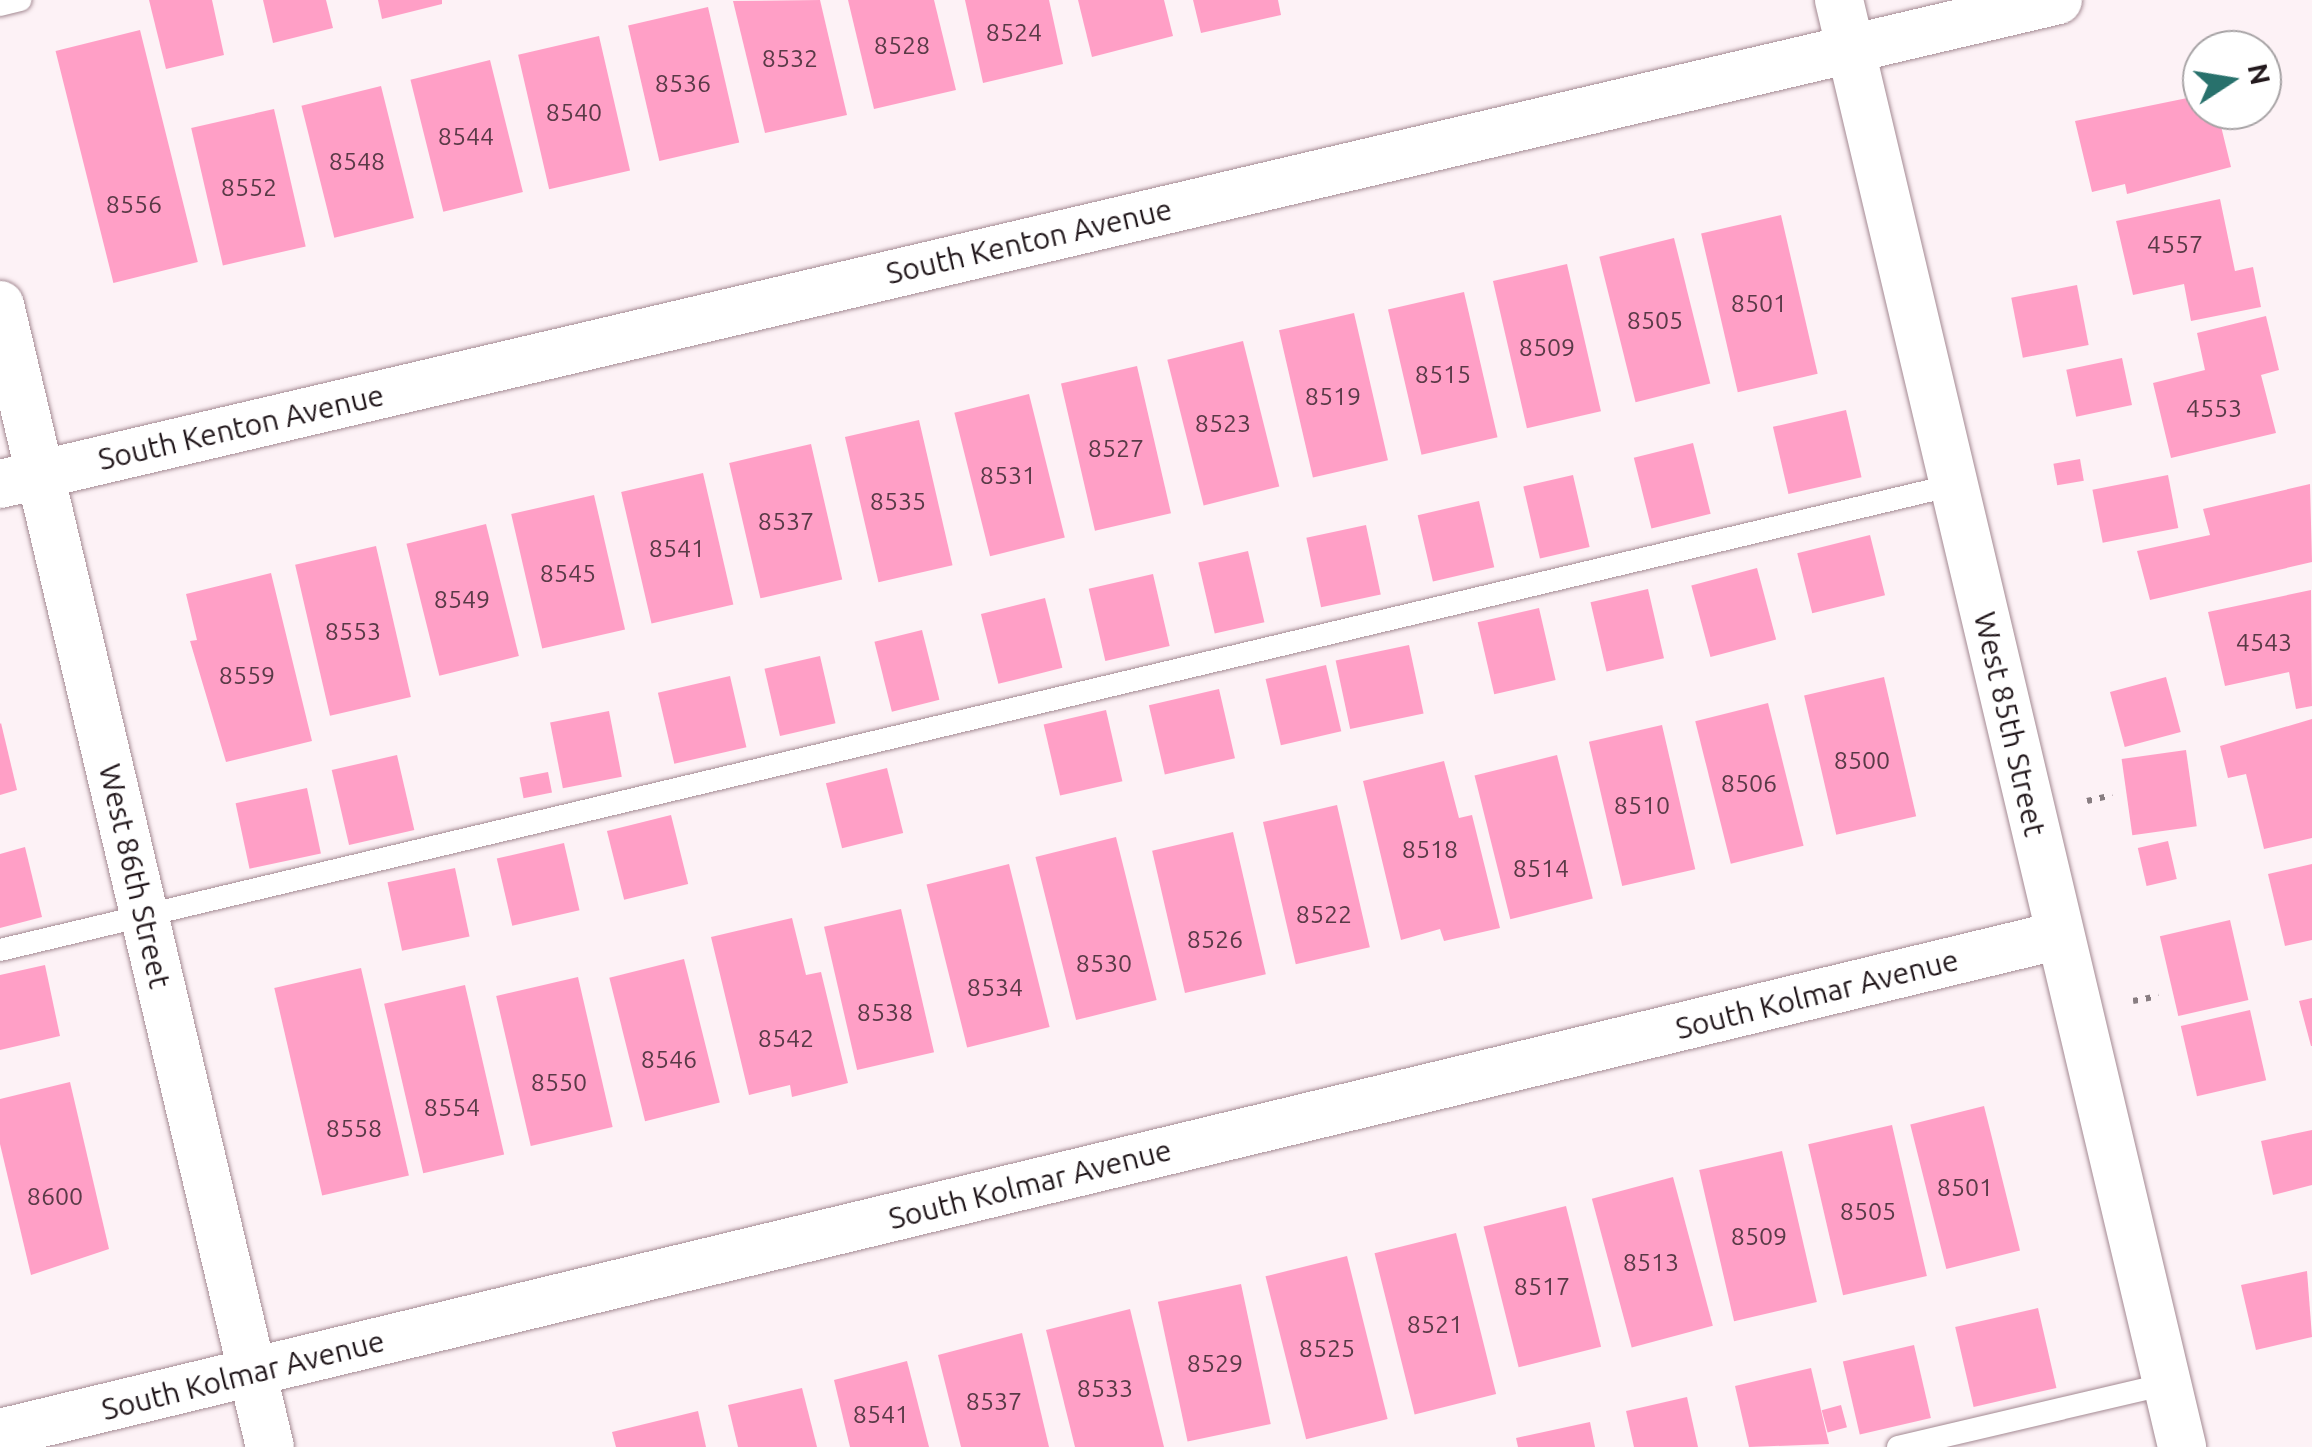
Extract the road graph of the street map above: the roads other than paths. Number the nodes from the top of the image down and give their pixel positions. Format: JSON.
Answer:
{"nodes":[{"id":1,"x":20,"y":0,"type":"edge"},
{"id":2,"x":1840,"y":0,"type":"edge"},
{"id":3,"x":2058,"y":0,"type":"edge"},
{"id":4,"x":0,"y":5,"type":"edge"},
{"id":5,"x":1850,"y":46,"type":"junction"},
{"id":6,"x":0,"y":305,"type":"edge"},
{"id":7,"x":20,"y":479,"type":"edge"},
{"id":8,"x":1954,"y":485,"type":"junction"},
{"id":9,"x":144,"y":916,"type":"junction"},
{"id":10,"x":2060,"y":935,"type":"junction"},
{"id":11,"x":0,"y":950,"type":"edge"},
{"id":12,"x":253,"y":1372,"type":"junction"},
{"id":13,"x":2167,"y":1384,"type":"junction"},
{"id":14,"x":0,"y":1433,"type":"edge"},
{"id":15,"x":270,"y":1447,"type":"edge"},
{"id":16,"x":1898,"y":1447,"type":"edge"},
{"id":17,"x":2182,"y":1447,"type":"edge"}],
"edges":[{"from":1,"to":4,"type":"lane"},
{"from":2,"to":5,"type":"street","name":"West 85th Street"},
{"from":3,"to":5,"type":"street","name":"South Kenton Avenue"},
{"from":5,"to":7,"type":"street","name":"South Kenton Avenue"},
{"from":5,"to":8,"type":"street","name":"West 85th Street"},
{"from":6,"to":7,"type":"street","name":"West 86th Street"},
{"from":7,"to":9,"type":"street","name":"West 86th Street"},
{"from":8,"to":9,"type":"lane"},
{"from":8,"to":10,"type":"street","name":"West 85th Street"},
{"from":9,"to":11,"type":"lane"},
{"from":9,"to":12,"type":"street","name":"West 86th Street"},
{"from":10,"to":12,"type":"street","name":"South Kolmar Avenue"},
{"from":10,"to":13,"type":"street","name":"West 85th Street"},
{"from":12,"to":14,"type":"street","name":"South Kolmar Avenue"},
{"from":12,"to":15,"type":"street","name":"West 86th Street"},
{"from":13,"to":16,"type":"lane"},
{"from":13,"to":17,"type":"street","name":"West 85th Street"}]}
